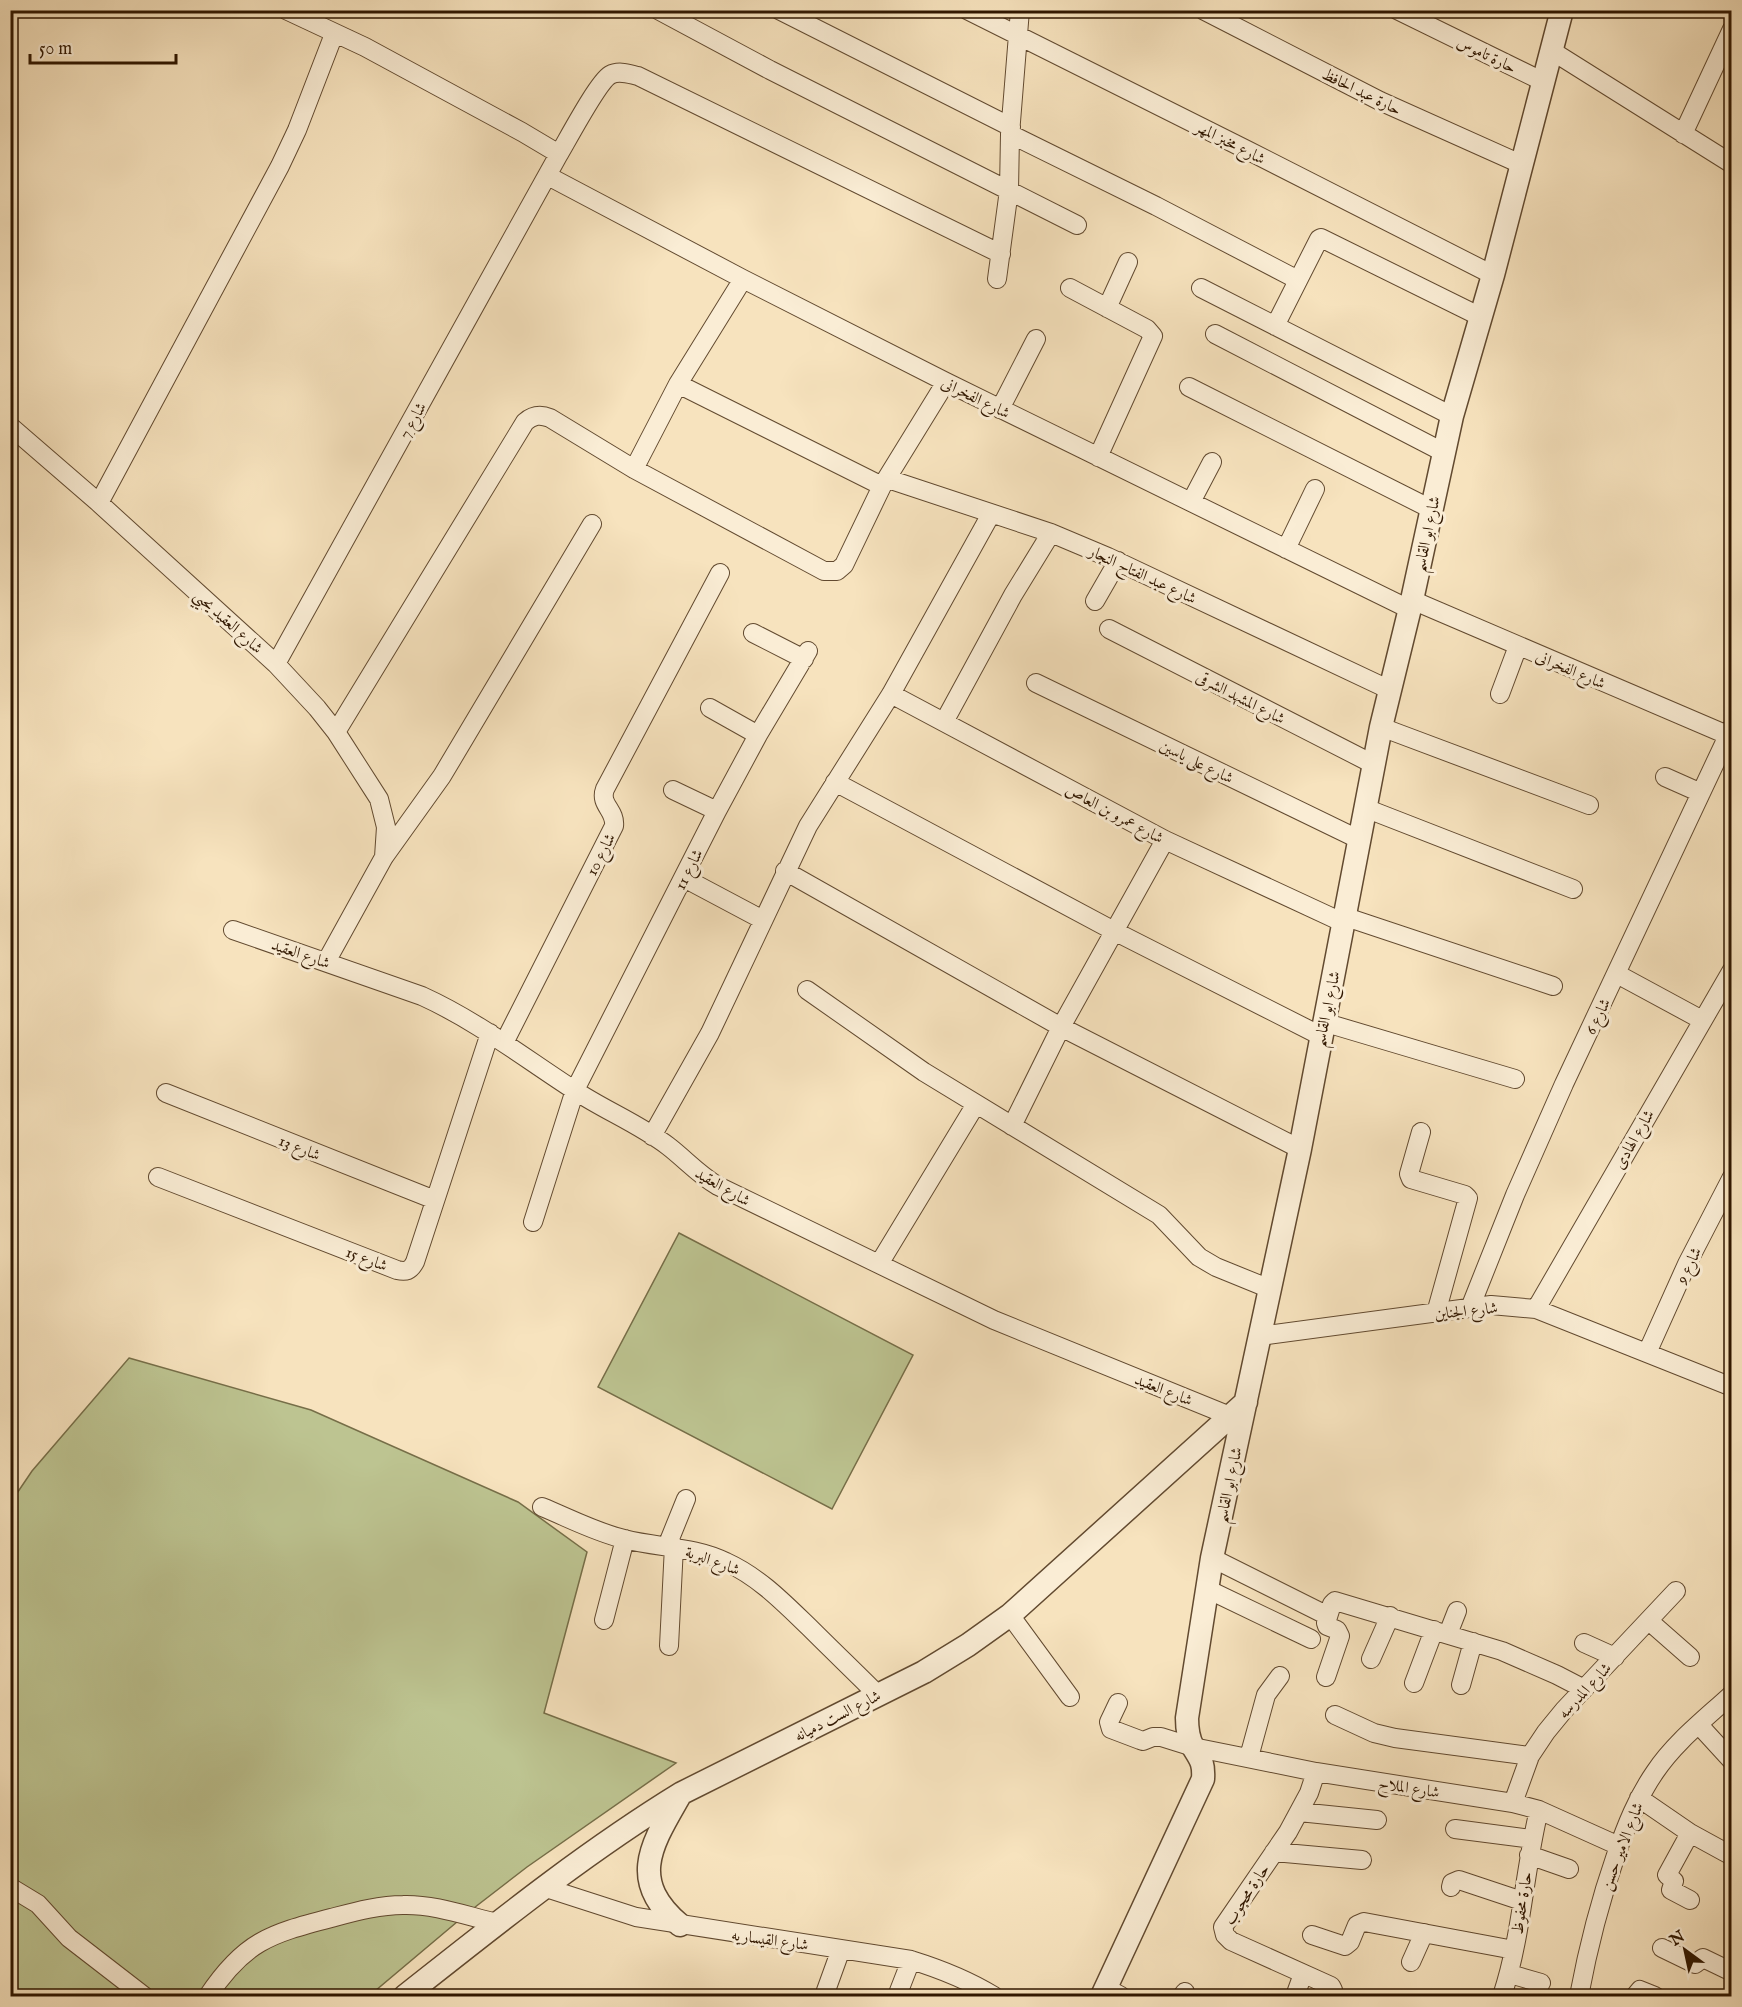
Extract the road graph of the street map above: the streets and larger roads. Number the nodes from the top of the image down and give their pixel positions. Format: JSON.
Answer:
{"nodes":[{"id":1,"x":286,"y":10,"type":"edge"},
{"id":2,"x":658,"y":10,"type":"edge"},
{"id":3,"x":778,"y":10,"type":"edge"},
{"id":4,"x":967,"y":10,"type":"edge"},
{"id":5,"x":1020,"y":10,"type":"edge"},
{"id":6,"x":1203,"y":10,"type":"edge"},
{"id":7,"x":1398,"y":10,"type":"edge"},
{"id":8,"x":1562,"y":10,"type":"edge"},
{"id":9,"x":1731,"y":29,"type":"edge"},
{"id":10,"x":334,"y":34,"type":"junction"},
{"id":11,"x":1018,"y":36,"type":"junction"},
{"id":12,"x":1552,"y":51,"type":"junction"},
{"id":13,"x":1544,"y":82,"type":"junction"},
{"id":14,"x":1010,"y":130,"type":"junction"},
{"id":15,"x":1683,"y":134,"type":"junction"},
{"id":16,"x":559,"y":154,"type":"junction"},
{"id":17,"x":1731,"y":164,"type":"edge"},
{"id":18,"x":1523,"y":165,"type":"junction"},
{"id":19,"x":548,"y":176,"type":"junction"},
{"id":20,"x":1009,"y":190,"type":"junction"},
{"id":21,"x":1077,"y":225,"type":"dead end"},
{"id":22,"x":1001,"y":254,"type":"junction"},
{"id":23,"x":1128,"y":262,"type":"dead end"},
{"id":24,"x":1493,"y":275,"type":"junction"},
{"id":25,"x":743,"y":279,"type":"junction"},
{"id":26,"x":997,"y":279,"type":"dead end"},
{"id":27,"x":1298,"y":280,"type":"junction"},
{"id":28,"x":1070,"y":288,"type":"dead end"},
{"id":29,"x":1201,"y":288,"type":"dead end"},
{"id":30,"x":1107,"y":308,"type":"junction"},
{"id":31,"x":1481,"y":317,"type":"junction"},
{"id":32,"x":1275,"y":326,"type":"junction"},
{"id":33,"x":1215,"y":334,"type":"dead end"},
{"id":34,"x":1036,"y":339,"type":"dead end"},
{"id":35,"x":946,"y":382,"type":"junction"},
{"id":36,"x":678,"y":384,"type":"junction"},
{"id":37,"x":1189,"y":387,"type":"dead end"},
{"id":38,"x":1000,"y":409,"type":"junction"},
{"id":39,"x":1452,"y":416,"type":"junction"},
{"id":40,"x":10,"y":426,"type":"edge"},
{"id":41,"x":1443,"y":452,"type":"junction"},
{"id":42,"x":1098,"y":457,"type":"junction"},
{"id":43,"x":1212,"y":462,"type":"dead end"},
{"id":44,"x":634,"y":469,"type":"junction"},
{"id":45,"x":885,"y":483,"type":"junction"},
{"id":46,"x":1316,"y":489,"type":"dead end"},
{"id":47,"x":1191,"y":502,"type":"junction"},
{"id":48,"x":99,"y":503,"type":"junction"},
{"id":49,"x":1431,"y":509,"type":"junction"},
{"id":50,"x":991,"y":514,"type":"junction"},
{"id":51,"x":592,"y":524,"type":"dead end"},
{"id":52,"x":1051,"y":533,"type":"junction"},
{"id":53,"x":1286,"y":549,"type":"junction"},
{"id":54,"x":1118,"y":561,"type":"junction"},
{"id":55,"x":720,"y":573,"type":"dead end"},
{"id":56,"x":1095,"y":601,"type":"dead end"},
{"id":57,"x":1410,"y":605,"type":"junction"},
{"id":58,"x":1109,"y":629,"type":"dead end"},
{"id":59,"x":753,"y":633,"type":"dead end"},
{"id":60,"x":1518,"y":646,"type":"junction"},
{"id":61,"x":276,"y":664,"type":"junction"},
{"id":62,"x":1036,"y":683,"type":"dead end"},
{"id":63,"x":1390,"y":690,"type":"junction"},
{"id":64,"x":891,"y":694,"type":"junction"},
{"id":65,"x":1500,"y":694,"type":"dead end"},
{"id":66,"x":710,"y":708,"type":"dead end"},
{"id":67,"x":944,"y":722,"type":"junction"},
{"id":68,"x":1381,"y":727,"type":"junction"},
{"id":69,"x":336,"y":732,"type":"junction"},
{"id":70,"x":1730,"y":733,"type":"edge"},
{"id":71,"x":758,"y":735,"type":"junction"},
{"id":72,"x":1373,"y":764,"type":"junction"},
{"id":73,"x":1665,"y":777,"type":"dead end"},
{"id":74,"x":835,"y":782,"type":"junction"},
{"id":75,"x":673,"y":790,"type":"dead end"},
{"id":76,"x":1701,"y":793,"type":"junction"},
{"id":77,"x":1589,"y":806,"type":"dead end"},
{"id":78,"x":1365,"y":808,"type":"junction"},
{"id":79,"x":717,"y":811,"type":"junction"},
{"id":80,"x":1358,"y":839,"type":"junction"},
{"id":81,"x":1165,"y":840,"type":"junction"},
{"id":82,"x":384,"y":857,"type":"junction"},
{"id":83,"x":785,"y":871,"type":"junction"},
{"id":84,"x":684,"y":878,"type":"junction"},
{"id":85,"x":1573,"y":890,"type":"dead end"},
{"id":86,"x":763,"y":920,"type":"junction"},
{"id":87,"x":1345,"y":920,"type":"junction"},
{"id":88,"x":233,"y":930,"type":"dead end"},
{"id":89,"x":1114,"y":931,"type":"junction"},
{"id":90,"x":326,"y":962,"type":"junction"},
{"id":91,"x":1731,"y":970,"type":"edge"},
{"id":92,"x":1617,"y":974,"type":"junction"},
{"id":93,"x":1553,"y":986,"type":"dead end"},
{"id":94,"x":807,"y":990,"type":"dead end"},
{"id":95,"x":1702,"y":1020,"type":"junction"},
{"id":96,"x":1061,"y":1027,"type":"junction"},
{"id":97,"x":1322,"y":1029,"type":"junction"},
{"id":98,"x":498,"y":1037,"type":"junction"},
{"id":99,"x":1515,"y":1079,"type":"dead end"},
{"id":100,"x":575,"y":1090,"type":"junction"},
{"id":101,"x":166,"y":1093,"type":"dead end"},
{"id":102,"x":976,"y":1104,"type":"junction"},
{"id":103,"x":1012,"y":1126,"type":"junction"},
{"id":104,"x":1421,"y":1132,"type":"dead end"},
{"id":105,"x":652,"y":1136,"type":"junction"},
{"id":106,"x":1300,"y":1149,"type":"junction"},
{"id":107,"x":158,"y":1177,"type":"dead end"},
{"id":108,"x":1731,"y":1178,"type":"edge"},
{"id":109,"x":435,"y":1200,"type":"junction"},
{"id":110,"x":532,"y":1222,"type":"dead end"},
{"id":111,"x":879,"y":1264,"type":"junction"},
{"id":112,"x":1270,"y":1289,"type":"junction"},
{"id":113,"x":1470,"y":1308,"type":"junction"},
{"id":114,"x":1536,"y":1309,"type":"junction"},
{"id":115,"x":1436,"y":1313,"type":"junction"},
{"id":116,"x":1260,"y":1336,"type":"junction"},
{"id":117,"x":1647,"y":1353,"type":"junction"},
{"id":118,"x":1731,"y":1387,"type":"edge"},
{"id":119,"x":1238,"y":1409,"type":"junction"},
{"id":120,"x":686,"y":1498,"type":"dead end"},
{"id":121,"x":542,"y":1507,"type":"dead end"},
{"id":122,"x":625,"y":1539,"type":"junction"},
{"id":123,"x":670,"y":1546,"type":"junction"},
{"id":124,"x":1212,"y":1558,"type":"junction"},
{"id":125,"x":1207,"y":1589,"type":"junction"},
{"id":126,"x":1676,"y":1591,"type":"dead end"},
{"id":127,"x":1457,"y":1611,"type":"dead end"},
{"id":128,"x":1010,"y":1615,"type":"junction"},
{"id":129,"x":1328,"y":1616,"type":"junction"},
{"id":130,"x":1390,"y":1616,"type":"junction"},
{"id":131,"x":604,"y":1620,"type":"dead end"},
{"id":132,"x":1649,"y":1621,"type":"junction"},
{"id":133,"x":1441,"y":1632,"type":"junction"},
{"id":134,"x":1311,"y":1639,"type":"dead end"},
{"id":135,"x":1473,"y":1642,"type":"junction"},
{"id":136,"x":1584,"y":1643,"type":"dead end"},
{"id":137,"x":669,"y":1646,"type":"dead end"},
{"id":138,"x":1615,"y":1657,"type":"junction"},
{"id":139,"x":1690,"y":1657,"type":"dead end"},
{"id":140,"x":1371,"y":1659,"type":"dead end"},
{"id":141,"x":1280,"y":1677,"type":"dead end"},
{"id":142,"x":1326,"y":1677,"type":"dead end"},
{"id":143,"x":1414,"y":1683,"type":"dead end"},
{"id":144,"x":1461,"y":1685,"type":"dead end"},
{"id":145,"x":1584,"y":1689,"type":"junction"},
{"id":146,"x":1731,"y":1694,"type":"edge"},
{"id":147,"x":878,"y":1695,"type":"junction"},
{"id":148,"x":1070,"y":1697,"type":"dead end"},
{"id":149,"x":1118,"y":1703,"type":"dead end"},
{"id":150,"x":1335,"y":1715,"type":"dead end"},
{"id":151,"x":1699,"y":1725,"type":"junction"},
{"id":152,"x":1193,"y":1747,"type":"junction"},
{"id":153,"x":1530,"y":1756,"type":"junction"},
{"id":154,"x":1249,"y":1757,"type":"junction"},
{"id":155,"x":1731,"y":1761,"type":"edge"},
{"id":156,"x":1316,"y":1772,"type":"junction"},
{"id":157,"x":682,"y":1793,"type":"junction"},
{"id":158,"x":1639,"y":1798,"type":"junction"},
{"id":159,"x":1513,"y":1803,"type":"junction"},
{"id":160,"x":1539,"y":1810,"type":"junction"},
{"id":161,"x":1299,"y":1812,"type":"junction"},
{"id":162,"x":1377,"y":1820,"type":"dead end"},
{"id":163,"x":1455,"y":1829,"type":"dead end"},
{"id":164,"x":1690,"y":1833,"type":"junction"},
{"id":165,"x":1619,"y":1846,"type":"junction"},
{"id":166,"x":1530,"y":1847,"type":"junction"},
{"id":167,"x":1274,"y":1852,"type":"junction"},
{"id":168,"x":1731,"y":1856,"type":"edge"},
{"id":169,"x":1362,"y":1860,"type":"dead end"},
{"id":170,"x":1569,"y":1869,"type":"dead end"},
{"id":171,"x":10,"y":1887,"type":"edge"},
{"id":172,"x":543,"y":1887,"type":"junction"},
{"id":173,"x":1451,"y":1887,"type":"dead end"},
{"id":174,"x":1690,"y":1900,"type":"dead end"},
{"id":175,"x":1522,"y":1901,"type":"junction"},
{"id":176,"x":497,"y":1923,"type":"junction"},
{"id":177,"x":680,"y":1925,"type":"junction"},
{"id":178,"x":1424,"y":1933,"type":"junction"},
{"id":179,"x":1312,"y":1935,"type":"dead end"},
{"id":180,"x":1662,"y":1948,"type":"dead end"},
{"id":181,"x":841,"y":1949,"type":"junction"},
{"id":182,"x":1514,"y":1950,"type":"junction"},
{"id":183,"x":911,"y":1960,"type":"junction"},
{"id":184,"x":1411,"y":1962,"type":"dead end"},
{"id":185,"x":1731,"y":1972,"type":"edge"},
{"id":186,"x":1303,"y":1974,"type":"junction"},
{"id":187,"x":1510,"y":1974,"type":"junction"},
{"id":188,"x":1541,"y":1983,"type":"dead end"},
{"id":189,"x":975,"y":1991,"type":"edge"},
{"id":190,"x":1110,"y":1994,"type":"edge"},
{"id":191,"x":144,"y":1996,"type":"edge"},
{"id":192,"x":208,"y":1996,"type":"edge"},
{"id":193,"x":405,"y":1996,"type":"edge"},
{"id":194,"x":824,"y":1996,"type":"edge"},
{"id":195,"x":897,"y":1996,"type":"edge"},
{"id":196,"x":994,"y":1996,"type":"edge"},
{"id":197,"x":1295,"y":1996,"type":"edge"},
{"id":198,"x":1331,"y":1996,"type":"edge"},
{"id":199,"x":1502,"y":1996,"type":"edge"},
{"id":200,"x":1579,"y":1996,"type":"edge"},
{"id":201,"x":1635,"y":1996,"type":"edge"},
{"id":202,"x":1655,"y":1996,"type":"edge"}],
"edges":[{"from":1,"to":10,"type":"street"},
{"from":2,"to":20,"type":"street"},
{"from":3,"to":14,"type":"street"},
{"from":4,"to":11,"type":"street","name":"شارع مخبز المهر"},
{"from":5,"to":11,"type":"street"},
{"from":6,"to":18,"type":"street","name":"حارة عبد الحافظ"},
{"from":7,"to":13,"type":"street","name":"حارة تاموس"},
{"from":8,"to":12,"type":"street","name":"شارع ابو القاسم"},
{"from":9,"to":15,"type":"street"},
{"from":10,"to":16,"type":"street"},
{"from":10,"to":48,"type":"street"},
{"from":11,"to":14,"type":"street"},
{"from":11,"to":24,"type":"street","name":"شارع مخبز المهر"},
{"from":12,"to":13,"type":"street","name":"شارع ابو القاسم"},
{"from":12,"to":15,"type":"street"},
{"from":13,"to":18,"type":"street","name":"شارع ابو القاسم"},
{"from":14,"to":20,"type":"street"},
{"from":14,"to":27,"type":"street"},
{"from":15,"to":17,"type":"street"},
{"from":16,"to":19,"type":"street","name":"شارع 7"},
{"from":16,"to":22,"type":"street","name":"شارع 7"},
{"from":18,"to":24,"type":"street","name":"شارع ابو القاسم"},
{"from":19,"to":25,"type":"street","name":"شارع الفخرانى"},
{"from":19,"to":61,"type":"street","name":"شارع 7"},
{"from":20,"to":21,"type":"street"},
{"from":20,"to":22,"type":"street"},
{"from":22,"to":26,"type":"street"},
{"from":23,"to":30,"type":"street"},
{"from":24,"to":31,"type":"street","name":"شارع ابو القاسم"},
{"from":25,"to":35,"type":"street","name":"شارع الفخرانى"},
{"from":25,"to":36,"type":"street"},
{"from":27,"to":31,"type":"street"},
{"from":27,"to":32,"type":"street"},
{"from":28,"to":30,"type":"street"},
{"from":29,"to":32,"type":"street"},
{"from":30,"to":42,"type":"street"},
{"from":31,"to":39,"type":"street","name":"شارع ابو القاسم"},
{"from":32,"to":39,"type":"street"},
{"from":33,"to":41,"type":"street"},
{"from":34,"to":38,"type":"street"},
{"from":35,"to":38,"type":"street","name":"شارع الفخرانى"},
{"from":35,"to":45,"type":"street"},
{"from":36,"to":44,"type":"street"},
{"from":36,"to":45,"type":"street","name":"شارع عبد الفتاح النجار"},
{"from":37,"to":49,"type":"street"},
{"from":38,"to":42,"type":"street","name":"شارع الفخرانى"},
{"from":39,"to":41,"type":"street","name":"شارع ابو القاسم"},
{"from":40,"to":48,"type":"street","name":"شارع العقيد يحيي"},
{"from":41,"to":49,"type":"street","name":"شارع ابو القاسم"},
{"from":42,"to":47,"type":"street","name":"شارع الفخرانى"},
{"from":43,"to":47,"type":"street"},
{"from":44,"to":45,"type":"street"},
{"from":44,"to":69,"type":"street"},
{"from":45,"to":50,"type":"street","name":"شارع عبد الفتاح النجار"},
{"from":46,"to":53,"type":"street"},
{"from":47,"to":53,"type":"street","name":"شارع الفخرانى"},
{"from":48,"to":61,"type":"street","name":"شارع العقيد يحيي"},
{"from":49,"to":57,"type":"street","name":"شارع ابو القاسم"},
{"from":50,"to":52,"type":"street","name":"شارع عبد الفتاح النجار"},
{"from":50,"to":64,"type":"street"},
{"from":51,"to":82,"type":"street"},
{"from":52,"to":54,"type":"street","name":"شارع عبد الفتاح النجار"},
{"from":52,"to":67,"type":"street"},
{"from":53,"to":57,"type":"street","name":"شارع الفخرانى"},
{"from":54,"to":56,"type":"street"},
{"from":54,"to":63,"type":"street","name":"شارع عبد الفتاح النجار"},
{"from":55,"to":98,"type":"street","name":"شارع 10"},
{"from":57,"to":60,"type":"street","name":"شارع الفخرانى"},
{"from":57,"to":63,"type":"street","name":"شارع ابو القاسم"},
{"from":58,"to":72,"type":"street","name":"شارع المشهد الشرقى"},
{"from":59,"to":71,"type":"street","name":"شارع 11"},
{"from":60,"to":65,"type":"street"},
{"from":60,"to":70,"type":"street","name":"شارع الفخرانى"},
{"from":61,"to":69,"type":"street","name":"شارع العقيد يحيي"},
{"from":62,"to":80,"type":"street","name":"شارع على ياسين"},
{"from":63,"to":68,"type":"street","name":"شارع ابو القاسم"},
{"from":64,"to":67,"type":"street","name":"شارع عمرو بن العاص"},
{"from":64,"to":74,"type":"street"},
{"from":66,"to":71,"type":"street"},
{"from":67,"to":81,"type":"street","name":"شارع عمرو بن العاص"},
{"from":68,"to":72,"type":"street","name":"شارع ابو القاسم"},
{"from":68,"to":77,"type":"street"},
{"from":69,"to":82,"type":"street","name":"شارع العقيد يحيي"},
{"from":70,"to":76,"type":"street","name":"شارع 6"},
{"from":71,"to":79,"type":"street","name":"شارع 11"},
{"from":72,"to":78,"type":"street","name":"شارع ابو القاسم"},
{"from":73,"to":76,"type":"street"},
{"from":74,"to":83,"type":"street"},
{"from":74,"to":89,"type":"street"},
{"from":75,"to":79,"type":"street"},
{"from":76,"to":92,"type":"street","name":"شارع 6"},
{"from":78,"to":80,"type":"street","name":"شارع ابو القاسم"},
{"from":78,"to":85,"type":"street"},
{"from":79,"to":84,"type":"street","name":"شارع 11"},
{"from":80,"to":87,"type":"street","name":"شارع ابو القاسم"},
{"from":81,"to":87,"type":"street","name":"شارع عمرو بن العاص"},
{"from":81,"to":89,"type":"street"},
{"from":82,"to":90,"type":"street"},
{"from":83,"to":86,"type":"street"},
{"from":83,"to":96,"type":"street"},
{"from":84,"to":86,"type":"street"},
{"from":84,"to":100,"type":"street","name":"شارع 11"},
{"from":86,"to":105,"type":"street"},
{"from":87,"to":93,"type":"street","name":"شارع عمرو بن العاص"},
{"from":87,"to":97,"type":"street","name":"شارع ابو القاسم"},
{"from":88,"to":90,"type":"street","name":"شارع العقيد"},
{"from":89,"to":96,"type":"street"},
{"from":89,"to":97,"type":"street"},
{"from":90,"to":98,"type":"street","name":"شارع العقيد"},
{"from":91,"to":95,"type":"street","name":"شارع الهادى"},
{"from":92,"to":95,"type":"street"},
{"from":92,"to":113,"type":"street","name":"شارع 6"},
{"from":94,"to":102,"type":"street"},
{"from":95,"to":114,"type":"street","name":"شارع الهادى"},
{"from":96,"to":103,"type":"street"},
{"from":96,"to":106,"type":"street"},
{"from":97,"to":99,"type":"street"},
{"from":97,"to":106,"type":"street","name":"شارع ابو القاسم"},
{"from":98,"to":100,"type":"street","name":"شارع العقيد"},
{"from":98,"to":109,"type":"street","name":"شارع 15"},
{"from":100,"to":105,"type":"street","name":"شارع العقيد"},
{"from":100,"to":110,"type":"street","name":"شارع 11"},
{"from":101,"to":109,"type":"street","name":"شارع 13"},
{"from":102,"to":103,"type":"street"},
{"from":102,"to":111,"type":"street"},
{"from":103,"to":112,"type":"street"},
{"from":104,"to":115,"type":"street"},
{"from":105,"to":111,"type":"street","name":"شارع العقيد"},
{"from":106,"to":112,"type":"street","name":"شارع ابو القاسم"},
{"from":107,"to":109,"type":"street","name":"شارع 15"},
{"from":108,"to":117,"type":"street","name":"شارع 9"},
{"from":111,"to":119,"type":"street","name":"شارع العقيد"},
{"from":112,"to":116,"type":"street","name":"شارع ابو القاسم"},
{"from":113,"to":114,"type":"street","name":"شارع الجناين"},
{"from":113,"to":115,"type":"street","name":"شارع الجناين"},
{"from":114,"to":117,"type":"street","name":"شارع الجناين"},
{"from":115,"to":116,"type":"street","name":"شارع الجناين"},
{"from":116,"to":119,"type":"street","name":"شارع ابو القاسم"},
{"from":117,"to":118,"type":"street","name":"شارع الجناين"},
{"from":119,"to":124,"type":"street","name":"شارع ابو القاسم"},
{"from":119,"to":128,"type":"street","name":"شارع الست دميانه"},
{"from":120,"to":123,"type":"street"},
{"from":121,"to":122,"type":"street","name":"شارع البربة"},
{"from":122,"to":123,"type":"street","name":"شارع البربة"},
{"from":122,"to":131,"type":"street"},
{"from":123,"to":137,"type":"street"},
{"from":123,"to":147,"type":"street","name":"شارع البربة"},
{"from":124,"to":125,"type":"street","name":"شارع ابو القاسم"},
{"from":124,"to":129,"type":"street"},
{"from":125,"to":134,"type":"street"},
{"from":125,"to":152,"type":"street","name":"شارع ابو القاسم"},
{"from":126,"to":132,"type":"street","name":"شارع المدرسه"},
{"from":127,"to":133,"type":"street"},
{"from":128,"to":147,"type":"street","name":"شارع الست دميانه"},
{"from":128,"to":148,"type":"street"},
{"from":129,"to":130,"type":"street"},
{"from":129,"to":142,"type":"street"},
{"from":130,"to":133,"type":"street"},
{"from":130,"to":140,"type":"street"},
{"from":132,"to":138,"type":"street","name":"شارع المدرسه"},
{"from":132,"to":139,"type":"street"},
{"from":133,"to":135,"type":"street"},
{"from":133,"to":143,"type":"street"},
{"from":135,"to":144,"type":"street"},
{"from":135,"to":145,"type":"street"},
{"from":136,"to":138,"type":"street"},
{"from":138,"to":145,"type":"street","name":"شارع المدرسه"},
{"from":141,"to":154,"type":"street"},
{"from":145,"to":153,"type":"street","name":"شارع المدرسه"},
{"from":146,"to":151,"type":"street","name":"شارع الامير حسن"},
{"from":147,"to":157,"type":"street","name":"شارع الست دميانه"},
{"from":149,"to":152,"type":"street","name":"شارع الملاح"},
{"from":150,"to":153,"type":"street"},
{"from":151,"to":155,"type":"street"},
{"from":151,"to":158,"type":"street","name":"شارع الامير حسن"},
{"from":152,"to":154,"type":"street","name":"شارع الملاح"},
{"from":152,"to":190,"type":"street","name":"شارع ابو القاسم"},
{"from":153,"to":159,"type":"street","name":"شارع المدرسه"},
{"from":154,"to":156,"type":"street","name":"شارع الملاح"},
{"from":156,"to":159,"type":"street","name":"شارع الملاح"},
{"from":156,"to":161,"type":"street","name":"حارة محجوب"},
{"from":157,"to":172,"type":"street","name":"شارع الست دميانه"},
{"from":157,"to":177,"type":"street"},
{"from":158,"to":164,"type":"street"},
{"from":158,"to":165,"type":"street","name":"شارع الامير حسن"},
{"from":159,"to":160,"type":"street","name":"شارع الملاح"},
{"from":160,"to":165,"type":"street","name":"شارع الملاح"},
{"from":160,"to":166,"type":"street","name":"حارة محفوظ"},
{"from":161,"to":162,"type":"street"},
{"from":161,"to":167,"type":"street","name":"حارة محجوب"},
{"from":163,"to":166,"type":"street"},
{"from":164,"to":168,"type":"street"},
{"from":164,"to":174,"type":"street"},
{"from":165,"to":200,"type":"street","name":"شارع الامير حسن"},
{"from":166,"to":170,"type":"street"},
{"from":166,"to":175,"type":"street","name":"حارة محفوظ"},
{"from":167,"to":169,"type":"street"},
{"from":167,"to":186,"type":"street","name":"حارة محجوب"},
{"from":171,"to":191,"type":"street"},
{"from":172,"to":176,"type":"street","name":"شارع الست دميانه"},
{"from":172,"to":177,"type":"street","name":"شارع القيساريه"},
{"from":173,"to":175,"type":"street"},
{"from":175,"to":182,"type":"street","name":"حارة محفوظ"},
{"from":176,"to":192,"type":"street"},
{"from":176,"to":193,"type":"street","name":"شارع الست دميانه"},
{"from":177,"to":181,"type":"street","name":"شارع القيساريه"},
{"from":178,"to":179,"type":"street"},
{"from":178,"to":182,"type":"street"},
{"from":178,"to":184,"type":"street"},
{"from":180,"to":185,"type":"street"},
{"from":181,"to":183,"type":"street","name":"شارع القيساريه"},
{"from":181,"to":194,"type":"street"},
{"from":182,"to":187,"type":"street","name":"حارة محفوظ"},
{"from":183,"to":189,"type":"street","name":"شارع القيساريه"},
{"from":183,"to":195,"type":"street"},
{"from":186,"to":197,"type":"street"},
{"from":186,"to":198,"type":"street","name":"حارة محجوب"},
{"from":187,"to":188,"type":"street"},
{"from":187,"to":199,"type":"street","name":"حارة محفوظ"},
{"from":189,"to":196,"type":"street","name":"شارع القيساريه"},
{"from":201,"to":202,"type":"street"}]}
